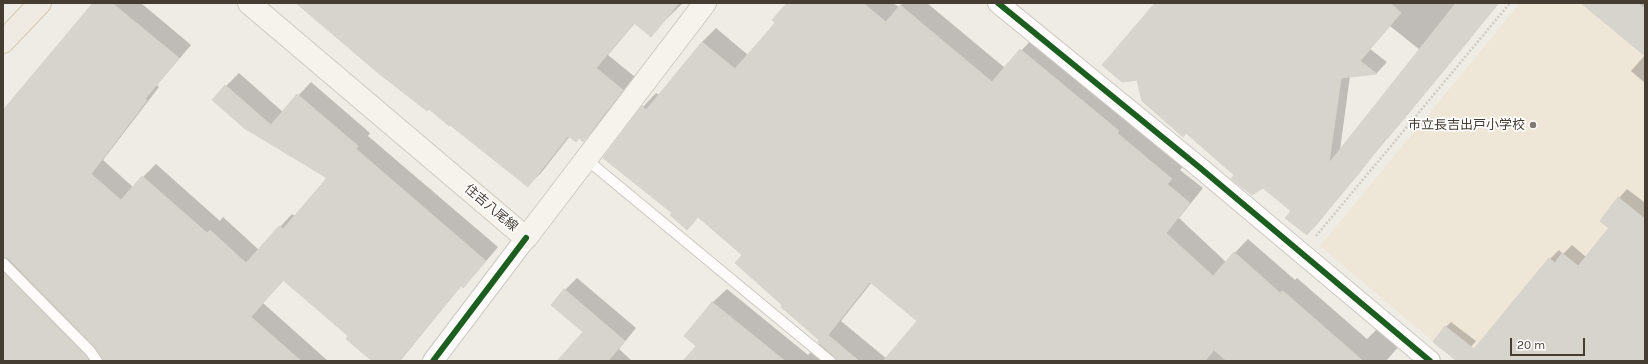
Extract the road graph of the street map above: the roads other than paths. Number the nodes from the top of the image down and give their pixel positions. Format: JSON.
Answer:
{"nodes":[{"id":1,"x":40,"y":3,"type":"edge"},
{"id":2,"x":249,"y":3,"type":"edge"},
{"id":3,"x":705,"y":3,"type":"edge"},
{"id":4,"x":998,"y":3,"type":"edge"},
{"id":5,"x":3,"y":42,"type":"edge"},
{"id":6,"x":586,"y":159,"type":"junction"},
{"id":7,"x":526,"y":238,"type":"junction"},
{"id":8,"x":3,"y":263,"type":"edge"},
{"id":9,"x":1409,"y":354,"type":"edge"},
{"id":10,"x":97,"y":361,"type":"edge"},
{"id":11,"x":433,"y":361,"type":"edge"},
{"id":12,"x":830,"y":361,"type":"edge"},
{"id":13,"x":1430,"y":361,"type":"edge"}],
"edges":[{"from":1,"to":5,"type":"main road"},
{"from":2,"to":7,"type":"main road","name":"住吉八尾線"},
{"from":3,"to":6,"type":"main road","name":"住吉八尾線"},
{"from":4,"to":9,"type":"street"},
{"from":6,"to":7,"type":"main road","name":"住吉八尾線"},
{"from":6,"to":12,"type":"lane"},
{"from":7,"to":11,"type":"street"},
{"from":8,"to":10,"type":"lane"},
{"from":9,"to":13,"type":"street"}]}
